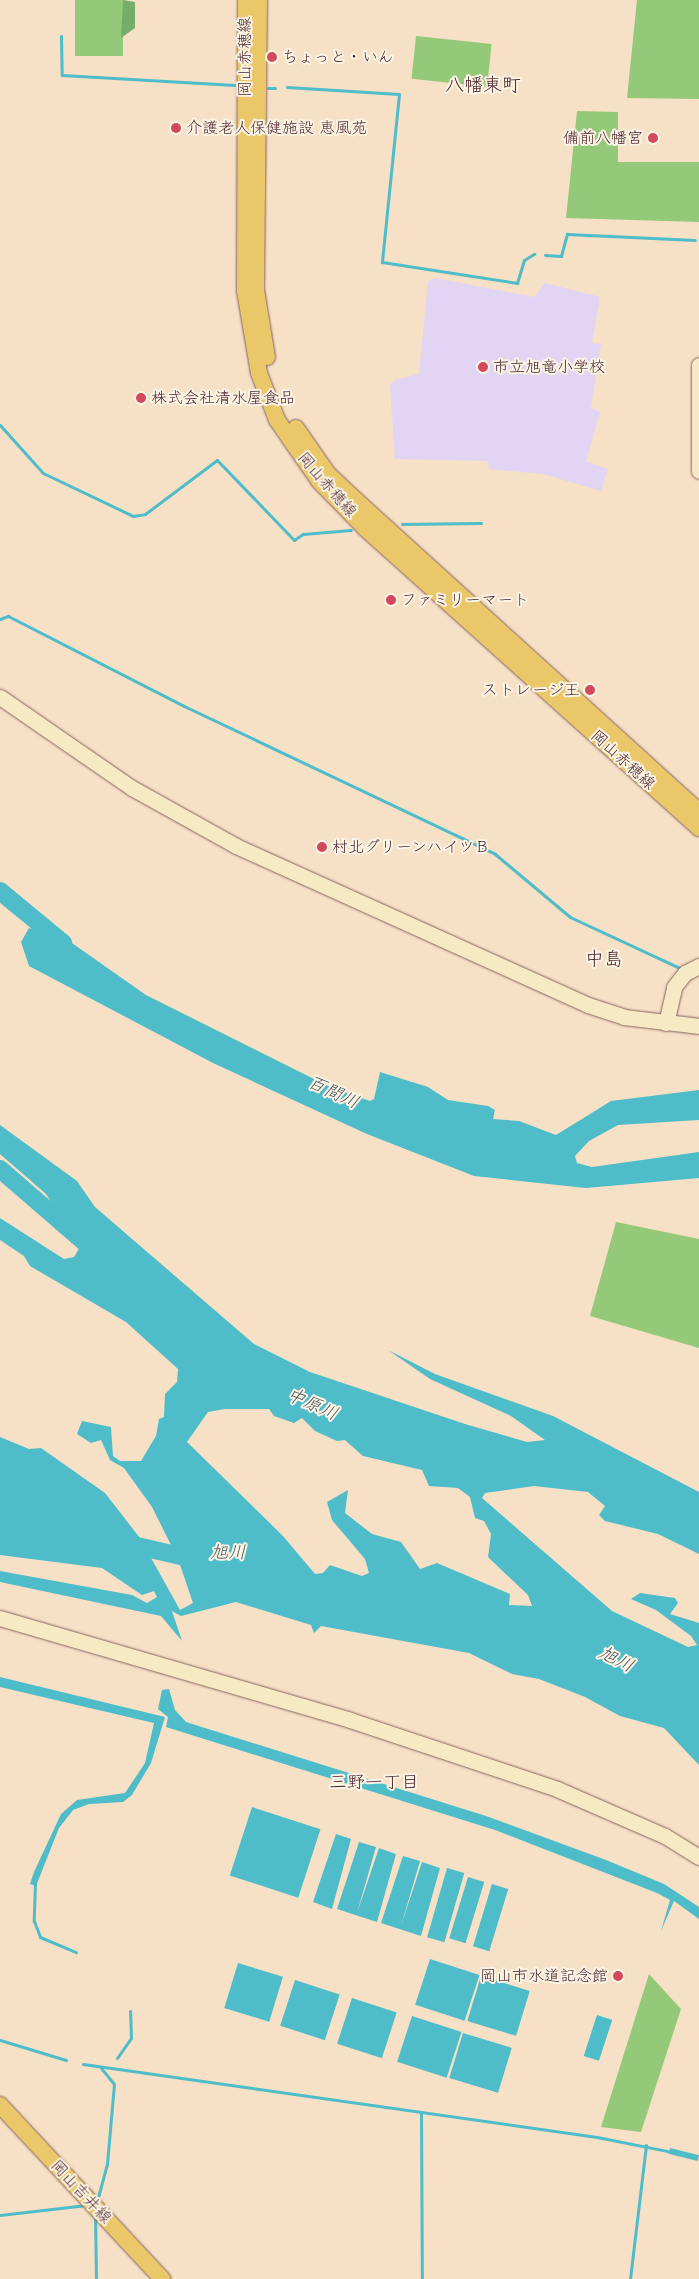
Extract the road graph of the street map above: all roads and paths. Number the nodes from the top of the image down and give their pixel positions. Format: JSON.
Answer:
{"nodes":[{"id":1,"x":246,"y":0,"type":"edge"},
{"id":2,"x":259,"y":0,"type":"edge"},
{"id":3,"x":699,"y":365,"type":"edge"},
{"id":4,"x":699,"y":471,"type":"edge"},
{"id":5,"x":0,"y":697,"type":"edge"},
{"id":6,"x":699,"y":811,"type":"edge"},
{"id":7,"x":699,"y":828,"type":"edge"},
{"id":8,"x":697,"y":966,"type":"edge"},
{"id":9,"x":666,"y":1024,"type":"junction"},
{"id":10,"x":699,"y":1026,"type":"edge"},
{"id":11,"x":0,"y":1618,"type":"edge"},
{"id":12,"x":699,"y":1857,"type":"edge"},
{"id":13,"x":0,"y":2105,"type":"edge"},
{"id":14,"x":162,"y":2279,"type":"edge"}],
"edges":[{"from":1,"to":7,"type":"main road","name":"岡山赤穂線"},
{"from":2,"to":6,"type":"main road","name":"岡山赤穂線"},
{"from":3,"to":4,"type":"street"},
{"from":5,"to":9,"type":"street"},
{"from":8,"to":9,"type":"street"},
{"from":9,"to":10,"type":"street"},
{"from":11,"to":12,"type":"street"},
{"from":13,"to":14,"type":"main road","name":"岡山吉井線"}]}
